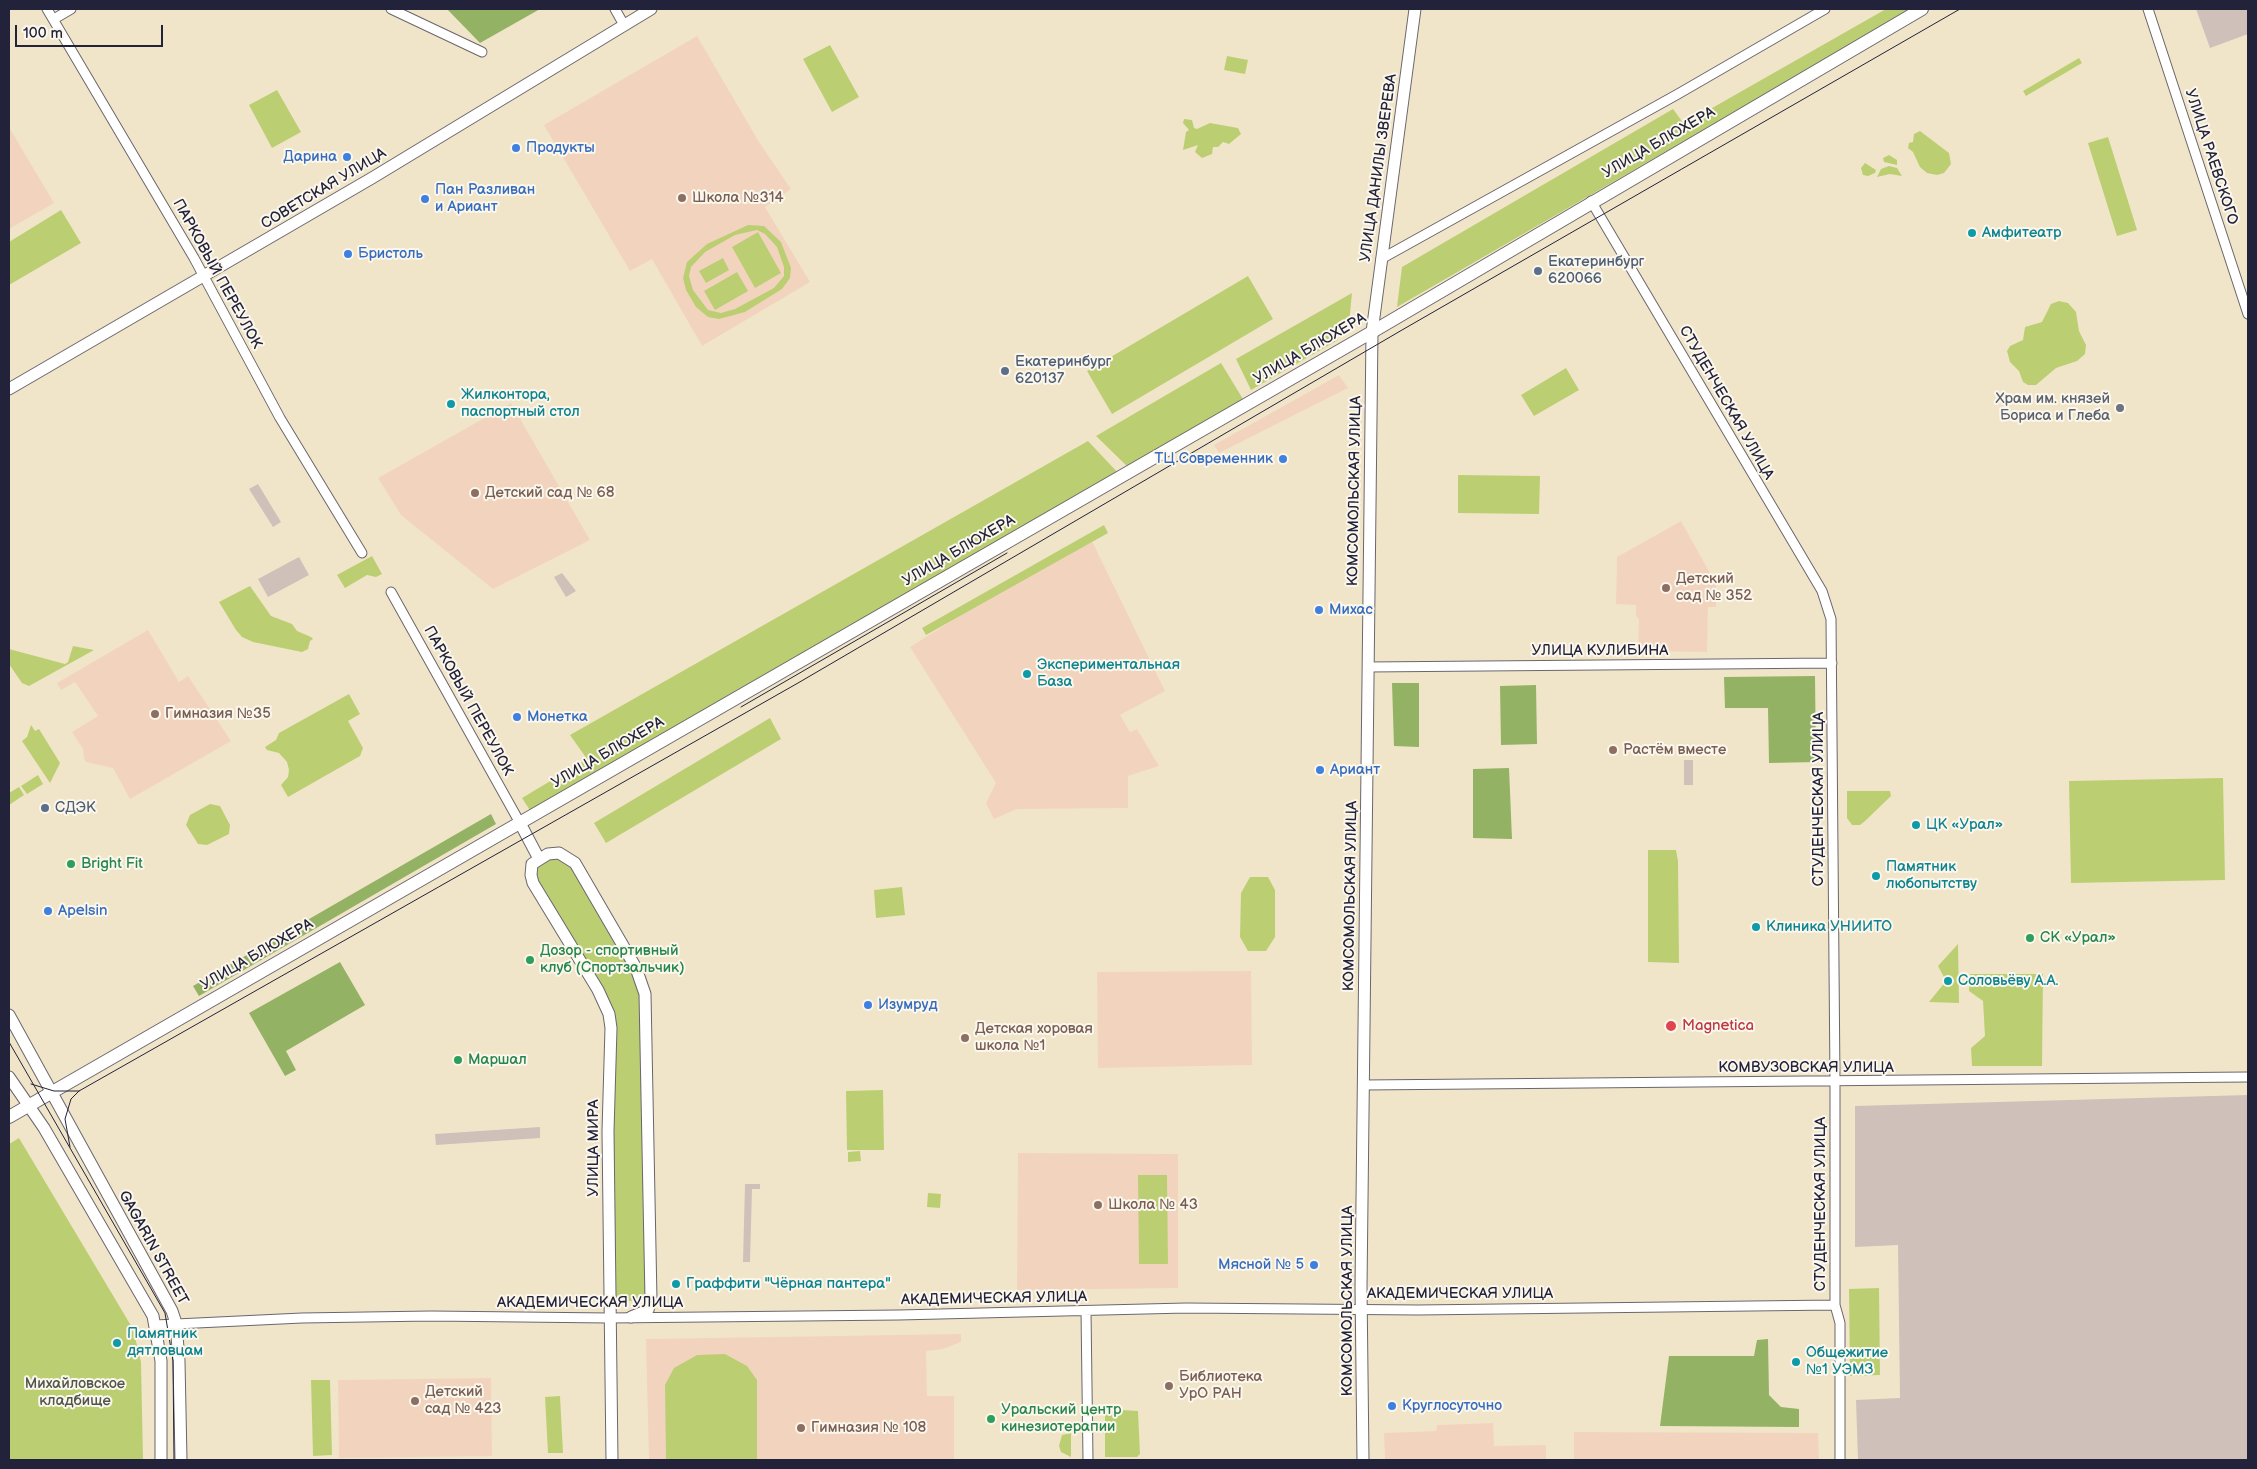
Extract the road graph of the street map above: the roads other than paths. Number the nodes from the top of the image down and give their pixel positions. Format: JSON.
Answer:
{"nodes":[{"id":1,"x":47,"y":9,"type":"edge"},
{"id":2,"x":71,"y":9,"type":"edge"},
{"id":3,"x":391,"y":9,"type":"edge"},
{"id":4,"x":615,"y":9,"type":"edge"},
{"id":5,"x":651,"y":9,"type":"edge"},
{"id":6,"x":1415,"y":9,"type":"edge"},
{"id":7,"x":1825,"y":9,"type":"edge"},
{"id":8,"x":1922,"y":9,"type":"edge"},
{"id":9,"x":2148,"y":9,"type":"edge"},
{"id":10,"x":54,"y":19,"type":"junction"},
{"id":11,"x":624,"y":25,"type":"junction"},
{"id":12,"x":482,"y":52,"type":"dead end"},
{"id":13,"x":1591,"y":201,"type":"junction"},
{"id":14,"x":1382,"y":259,"type":"junction"},
{"id":15,"x":204,"y":276,"type":"junction"},
{"id":16,"x":2248,"y":314,"type":"edge"},
{"id":17,"x":1372,"y":332,"type":"junction"},
{"id":18,"x":9,"y":389,"type":"edge"},
{"id":19,"x":362,"y":553,"type":"dead end"},
{"id":20,"x":391,"y":592,"type":"dead end"},
{"id":21,"x":1832,"y":663,"type":"junction"},
{"id":22,"x":1368,"y":667,"type":"junction"},
{"id":23,"x":520,"y":823,"type":"junction"},
{"id":24,"x":539,"y":859,"type":"junction"},
{"id":25,"x":9,"y":1015,"type":"edge"},
{"id":26,"x":9,"y":1077,"type":"edge"},
{"id":27,"x":2248,"y":1077,"type":"edge"},
{"id":28,"x":1835,"y":1082,"type":"junction"},
{"id":29,"x":1364,"y":1085,"type":"junction"},
{"id":30,"x":52,"y":1093,"type":"junction"},
{"id":31,"x":28,"y":1106,"type":"junction"},
{"id":32,"x":9,"y":1117,"type":"edge"},
{"id":33,"x":1835,"y":1305,"type":"junction"},
{"id":34,"x":1362,"y":1308,"type":"junction"},
{"id":35,"x":1086,"y":1311,"type":"junction"},
{"id":36,"x":631,"y":1317,"type":"junction"},
{"id":37,"x":609,"y":1318,"type":"junction"},
{"id":38,"x":176,"y":1323,"type":"junction"},
{"id":39,"x":155,"y":1325,"type":"junction"},
{"id":40,"x":161,"y":1460,"type":"edge"},
{"id":41,"x":181,"y":1460,"type":"edge"},
{"id":42,"x":612,"y":1460,"type":"edge"},
{"id":43,"x":1088,"y":1460,"type":"edge"},
{"id":44,"x":1363,"y":1460,"type":"edge"},
{"id":45,"x":1840,"y":1460,"type":"edge"}],
"edges":[{"from":1,"to":10,"type":"street","name":"ПАРКОВЫЙ ПЕРЕУЛОК"},
{"from":2,"to":10,"type":"street"},
{"from":3,"to":12,"type":"street"},
{"from":4,"to":11,"type":"street"},
{"from":5,"to":11,"type":"main road","name":"СОВЕТСКАЯ УЛИЦА"},
{"from":6,"to":14,"type":"main road","name":"УЛИЦА ДАНИЛЫ ЗВЕРЕВА"},
{"from":7,"to":14,"type":"street"},
{"from":8,"to":13,"type":"main road","name":"УЛИЦА БЛЮХЕРА"},
{"from":9,"to":16,"type":"street","name":"УЛИЦА РАЕВСКОГО"},
{"from":10,"to":15,"type":"street","name":"ПАРКОВЫЙ ПЕРЕУЛОК"},
{"from":11,"to":15,"type":"main road","name":"СОВЕТСКАЯ УЛИЦА"},
{"from":13,"to":17,"type":"main road","name":"УЛИЦА БЛЮХЕРА"},
{"from":13,"to":21,"type":"street","name":"СТУДЕНЧЕСКАЯ УЛИЦА"},
{"from":14,"to":17,"type":"main road","name":"УЛИЦА ДАНИЛЫ ЗВЕРЕВА"},
{"from":15,"to":18,"type":"main road","name":"СОВЕТСКАЯ УЛИЦА"},
{"from":15,"to":19,"type":"street","name":"ПАРКОВЫЙ ПЕРЕУЛОК"},
{"from":17,"to":22,"type":"main road","name":"КОМСОМОЛЬСКАЯ УЛИЦА"},
{"from":17,"to":23,"type":"main road","name":"УЛИЦА БЛЮХЕРА"},
{"from":20,"to":23,"type":"street","name":"ПАРКОВЫЙ ПЕРЕУЛОК"},
{"from":21,"to":22,"type":"street","name":"УЛИЦА КУЛИБИНА"},
{"from":21,"to":28,"type":"street","name":"СТУДЕНЧЕСКАЯ УЛИЦА"},
{"from":22,"to":29,"type":"main road","name":"КОМСОМОЛЬСКАЯ УЛИЦА"},
{"from":23,"to":24,"type":"main road"},
{"from":23,"to":30,"type":"main road","name":"УЛИЦА БЛЮХЕРА"},
{"from":24,"to":36,"type":"main road"},
{"from":24,"to":37,"type":"main road","name":"УЛИЦА МИРА"},
{"from":25,"to":30,"type":"main road","name":"GAGARIN STREET"},
{"from":26,"to":31,"type":"main road"},
{"from":27,"to":28,"type":"street","name":"КОМВУЗОВСКАЯ УЛИЦА"},
{"from":28,"to":29,"type":"street","name":"КОМВУЗОВСКАЯ УЛИЦА"},
{"from":28,"to":33,"type":"street","name":"СТУДЕНЧЕСКАЯ УЛИЦА"},
{"from":29,"to":34,"type":"main road","name":"КОМСОМОЛЬСКАЯ УЛИЦА"},
{"from":30,"to":31,"type":"main road","name":"УЛИЦА БЛЮХЕРА"},
{"from":30,"to":38,"type":"main road","name":"GAGARIN STREET"},
{"from":31,"to":32,"type":"main road","name":"УЛИЦА БЛЮХЕРА"},
{"from":31,"to":39,"type":"main road"},
{"from":33,"to":34,"type":"street","name":"АКАДЕМИЧЕСКАЯ УЛИЦА"},
{"from":33,"to":45,"type":"street","name":"СТУДЕНЧЕСКАЯ УЛИЦА"},
{"from":34,"to":35,"type":"street","name":"АКАДЕМИЧЕСКАЯ УЛИЦА"},
{"from":34,"to":44,"type":"main road","name":"КОМСОМОЛЬСКАЯ УЛИЦА"},
{"from":35,"to":36,"type":"street","name":"АКАДЕМИЧЕСКАЯ УЛИЦА"},
{"from":35,"to":43,"type":"street"},
{"from":36,"to":37,"type":"street","name":"АКАДЕМИЧЕСКАЯ УЛИЦА"},
{"from":37,"to":38,"type":"street","name":"АКАДЕМИЧЕСКАЯ УЛИЦА"},
{"from":37,"to":42,"type":"main road","name":"УЛИЦА МИРА"},
{"from":38,"to":39,"type":"street","name":"АКАДЕМИЧЕСКАЯ УЛИЦА"},
{"from":38,"to":41,"type":"main road","name":"GAGARIN STREET"},
{"from":39,"to":40,"type":"main road"}]}
